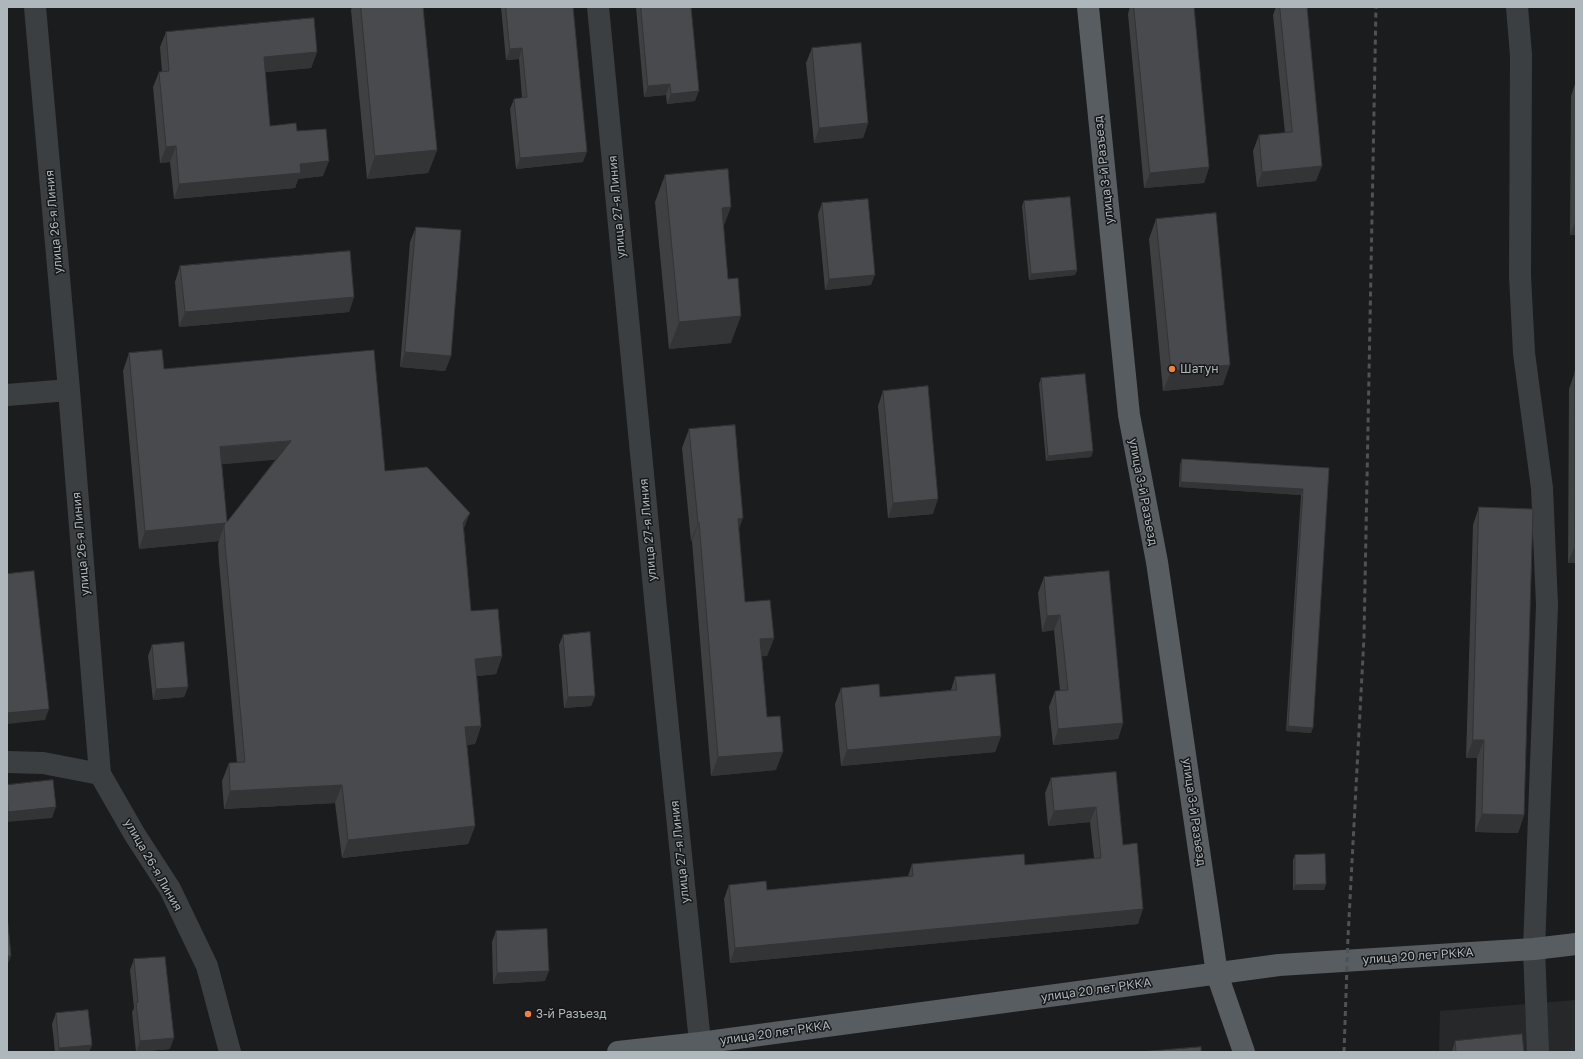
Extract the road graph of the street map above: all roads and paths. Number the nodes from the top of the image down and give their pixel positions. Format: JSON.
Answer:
{"nodes":[{"id":1,"x":35,"y":7,"type":"edge"},
{"id":2,"x":598,"y":7,"type":"edge"},
{"id":3,"x":1088,"y":7,"type":"edge"},
{"id":4,"x":1517,"y":7,"type":"edge"},
{"id":5,"x":69,"y":390,"type":"junction"},
{"id":6,"x":7,"y":395,"type":"edge"},
{"id":7,"x":7,"y":762,"type":"edge"},
{"id":8,"x":100,"y":774,"type":"junction"},
{"id":9,"x":1576,"y":944,"type":"edge"},
{"id":10,"x":1534,"y":949,"type":"junction"},
{"id":11,"x":1217,"y":974,"type":"junction"},
{"id":12,"x":700,"y":1047,"type":"edge"},
{"id":13,"x":230,"y":1052,"type":"edge"},
{"id":14,"x":618,"y":1052,"type":"edge"},
{"id":15,"x":1244,"y":1052,"type":"edge"},
{"id":16,"x":1538,"y":1052,"type":"edge"}],
"edges":[{"from":1,"to":5,"type":"street","name":"улица 26-я Линия"},
{"from":2,"to":12,"type":"street","name":"улица 27-я Линия"},
{"from":3,"to":11,"type":"main road","name":"улица 3-й Разъезд"},
{"from":4,"to":10,"type":"street"},
{"from":5,"to":6,"type":"street"},
{"from":5,"to":8,"type":"street","name":"улица 26-я Линия"},
{"from":7,"to":8,"type":"street"},
{"from":8,"to":13,"type":"street","name":"улица 26-я Линия"},
{"from":9,"to":10,"type":"main road","name":"улица 20 лет РККА"},
{"from":10,"to":11,"type":"main road","name":"улица 20 лет РККА"},
{"from":10,"to":16,"type":"street"},
{"from":11,"to":12,"type":"main road","name":"улица 20 лет РККА"},
{"from":11,"to":15,"type":"main road","name":"улица 3-й Разъезд"},
{"from":12,"to":14,"type":"main road","name":"улица 20 лет РККА"}]}
